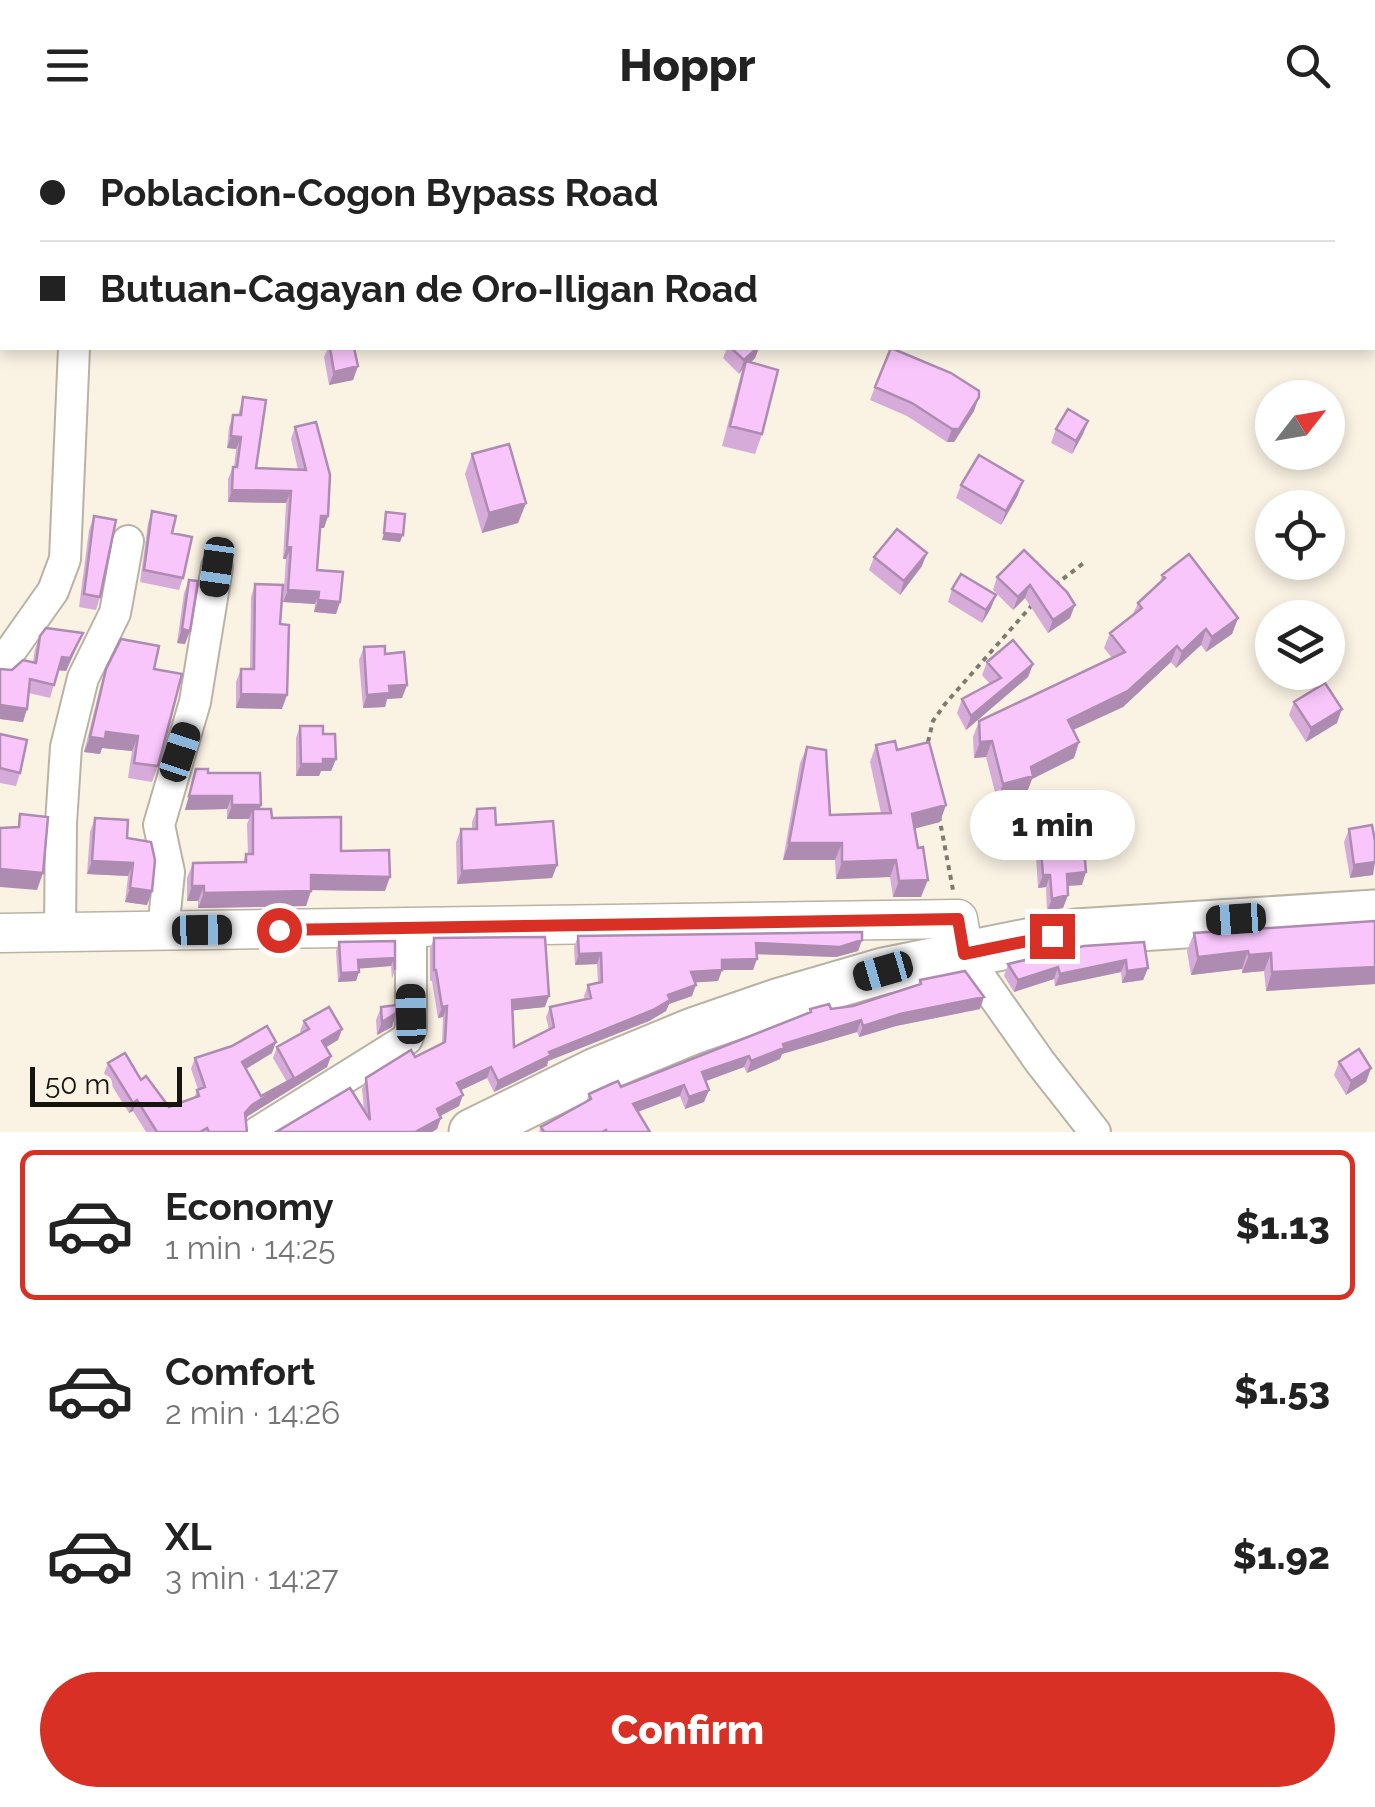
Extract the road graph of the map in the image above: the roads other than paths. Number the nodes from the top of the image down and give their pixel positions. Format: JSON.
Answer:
{"nodes":[{"id":1,"x":74,"y":350,"type":"edge"},
{"id":2,"x":128,"y":541,"type":"dead end"},
{"id":3,"x":217,"y":567,"type":"dead end"},
{"id":4,"x":0,"y":666,"type":"edge"},
{"id":5,"x":1375,"y":913,"type":"edge"},
{"id":6,"x":411,"y":928,"type":"junction"},
{"id":7,"x":163,"y":931,"type":"junction"},
{"id":8,"x":60,"y":932,"type":"junction"},
{"id":9,"x":0,"y":933,"type":"edge"},
{"id":10,"x":961,"y":936,"type":"junction"},
{"id":11,"x":258,"y":1132,"type":"edge"},
{"id":12,"x":472,"y":1132,"type":"edge"},
{"id":13,"x":1095,"y":1132,"type":"edge"}],
"edges":[{"from":1,"to":4,"type":"street"},
{"from":2,"to":8,"type":"street"},
{"from":3,"to":7,"type":"street"},
{"from":5,"to":10,"type":"highway"},
{"from":6,"to":7,"type":"main road"},
{"from":6,"to":10,"type":"main road"},
{"from":6,"to":11,"type":"street"},
{"from":7,"to":8,"type":"main road"},
{"from":8,"to":9,"type":"main road"},
{"from":10,"to":12,"type":"highway"},
{"from":10,"to":13,"type":"street"}]}
